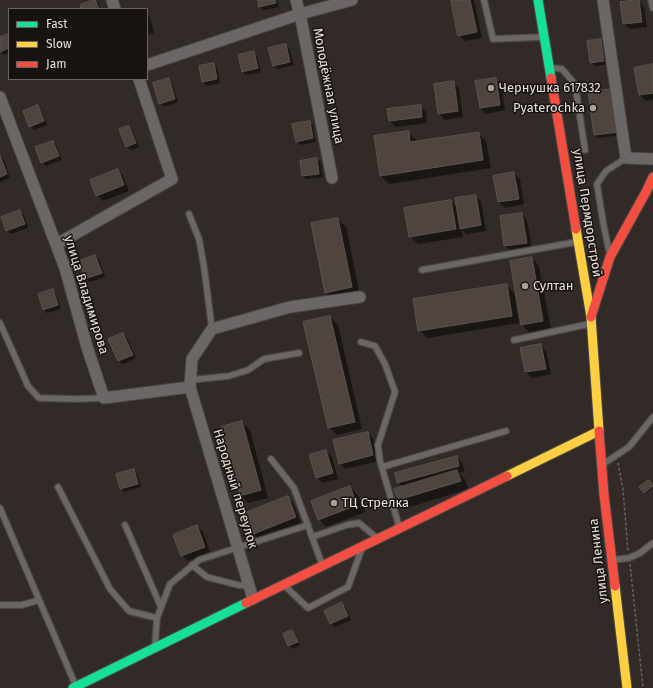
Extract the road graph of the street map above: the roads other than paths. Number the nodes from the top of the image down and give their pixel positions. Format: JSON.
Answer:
{"nodes":[{"id":1,"x":296,"y":0,"type":"edge"},
{"id":2,"x":352,"y":0,"type":"edge"},
{"id":3,"x":484,"y":0,"type":"edge"},
{"id":4,"x":538,"y":0,"type":"edge"},
{"id":5,"x":603,"y":0,"type":"edge"},
{"id":6,"x":650,"y":0,"type":"edge"},
{"id":7,"x":653,"y":8,"type":"edge"},
{"id":8,"x":300,"y":14,"type":"junction"},
{"id":9,"x":545,"y":37,"type":"junction"},
{"id":10,"x":148,"y":65,"type":"edge"},
{"id":11,"x":550,"y":68,"type":"junction"},
{"id":12,"x":139,"y":80,"type":"edge"},
{"id":13,"x":0,"y":97,"type":"edge"},
{"id":14,"x":586,"y":150,"type":"dead end"},
{"id":15,"x":626,"y":158,"type":"junction"},
{"id":16,"x":653,"y":160,"type":"edge"},
{"id":17,"x":332,"y":178,"type":"dead end"},
{"id":18,"x":652,"y":180,"type":"edge"},
{"id":19,"x":189,"y":214,"type":"dead end"},
{"id":20,"x":578,"y":241,"type":"junction"},
{"id":21,"x":57,"y":244,"type":"junction"},
{"id":22,"x":610,"y":257,"type":"junction"},
{"id":23,"x":422,"y":270,"type":"dead end"},
{"id":24,"x":360,"y":297,"type":"dead end"},
{"id":25,"x":591,"y":320,"type":"junction"},
{"id":26,"x":1,"y":327,"type":"edge"},
{"id":27,"x":212,"y":329,"type":"junction"},
{"id":28,"x":514,"y":340,"type":"dead end"},
{"id":29,"x":361,"y":342,"type":"dead end"},
{"id":30,"x":299,"y":352,"type":"dead end"},
{"id":31,"x":190,"y":384,"type":"junction"},
{"id":32,"x":104,"y":398,"type":"junction"},
{"id":33,"x":653,"y":417,"type":"edge"},
{"id":34,"x":506,"y":431,"type":"dead end"},
{"id":35,"x":599,"y":431,"type":"junction"},
{"id":36,"x":271,"y":459,"type":"dead end"},
{"id":37,"x":601,"y":466,"type":"junction"},
{"id":38,"x":382,"y":467,"type":"junction"},
{"id":39,"x":58,"y":487,"type":"dead end"},
{"id":40,"x":0,"y":508,"type":"edge"},
{"id":41,"x":125,"y":525,"type":"dead end"},
{"id":42,"x":308,"y":525,"type":"junction"},
{"id":43,"x":400,"y":528,"type":"junction"},
{"id":44,"x":312,"y":537,"type":"junction"},
{"id":45,"x":378,"y":539,"type":"junction"},
{"id":46,"x":653,"y":543,"type":"edge"},
{"id":47,"x":363,"y":546,"type":"junction"},
{"id":48,"x":238,"y":548,"type":"junction"},
{"id":49,"x":612,"y":560,"type":"junction"},
{"id":50,"x":192,"y":565,"type":"junction"},
{"id":51,"x":323,"y":566,"type":"junction"},
{"id":52,"x":285,"y":585,"type":"junction"},
{"id":53,"x":249,"y":586,"type":"junction"},
{"id":54,"x":253,"y":599,"type":"junction"},
{"id":55,"x":39,"y":600,"type":"junction"},
{"id":56,"x":0,"y":605,"type":"edge"},
{"id":57,"x":161,"y":607,"type":"junction"},
{"id":58,"x":157,"y":618,"type":"junction"},
{"id":59,"x":155,"y":648,"type":"junction"},
{"id":60,"x":75,"y":687,"type":"edge"},
{"id":61,"x":627,"y":688,"type":"edge"}],
"edges":[{"from":1,"to":8,"type":"street","name":"Молодёжная улица"},
{"from":2,"to":8,"type":"street"},
{"from":3,"to":9,"type":"lane"},
{"from":4,"to":9,"type":"main road","name":"улица Пермдорстрой"},
{"from":5,"to":15,"type":"street"},
{"from":6,"to":7,"type":"lane"},
{"from":8,"to":10,"type":"street"},
{"from":8,"to":17,"type":"street","name":"Молодёжная улица"},
{"from":9,"to":11,"type":"main road","name":"улица Пермдорстрой"},
{"from":11,"to":14,"type":"lane"},
{"from":11,"to":20,"type":"main road","name":"улица Пермдорстрой"},
{"from":12,"to":21,"type":"street"},
{"from":13,"to":21,"type":"street","name":"улица Владимирова"},
{"from":15,"to":16,"type":"street"},
{"from":15,"to":22,"type":"lane"},
{"from":18,"to":22,"type":"main road"},
{"from":19,"to":27,"type":"lane"},
{"from":20,"to":23,"type":"lane"},
{"from":20,"to":25,"type":"main road","name":"улица Пермдорстрой"},
{"from":21,"to":32,"type":"street","name":"улица Владимирова"},
{"from":22,"to":25,"type":"main road"},
{"from":24,"to":27,"type":"street"},
{"from":25,"to":28,"type":"lane"},
{"from":25,"to":35,"type":"main road","name":"улица Пермдорстрой"},
{"from":26,"to":32,"type":"lane"},
{"from":27,"to":31,"type":"street"},
{"from":29,"to":38,"type":"lane"},
{"from":30,"to":31,"type":"lane"},
{"from":31,"to":32,"type":"street"},
{"from":31,"to":48,"type":"street","name":"Народный переулок"},
{"from":33,"to":37,"type":"lane"},
{"from":34,"to":38,"type":"lane"},
{"from":35,"to":37,"type":"main road","name":"улица Ленина"},
{"from":35,"to":43,"type":"main road"},
{"from":36,"to":42,"type":"lane"},
{"from":37,"to":49,"type":"main road","name":"улица Ленина"},
{"from":38,"to":43,"type":"lane"},
{"from":39,"to":58,"type":"lane"},
{"from":40,"to":55,"type":"lane"},
{"from":41,"to":57,"type":"lane"},
{"from":42,"to":44,"type":"lane"},
{"from":42,"to":48,"type":"lane"},
{"from":43,"to":45,"type":"main road"},
{"from":44,"to":45,"type":"lane"},
{"from":44,"to":51,"type":"lane"},
{"from":45,"to":47,"type":"main road"},
{"from":46,"to":49,"type":"lane"},
{"from":47,"to":51,"type":"main road"},
{"from":47,"to":52,"type":"lane"},
{"from":48,"to":50,"type":"lane"},
{"from":48,"to":53,"type":"street","name":"Народный переулок"},
{"from":49,"to":61,"type":"main road","name":"улица Ленина"},
{"from":50,"to":53,"type":"lane"},
{"from":50,"to":57,"type":"lane"},
{"from":51,"to":52,"type":"main road"},
{"from":52,"to":54,"type":"main road"},
{"from":53,"to":54,"type":"street","name":"Народный переулок"},
{"from":54,"to":59,"type":"main road"},
{"from":55,"to":56,"type":"lane"},
{"from":55,"to":60,"type":"lane"},
{"from":57,"to":58,"type":"lane"},
{"from":58,"to":59,"type":"lane"},
{"from":59,"to":60,"type":"main road"}]}
